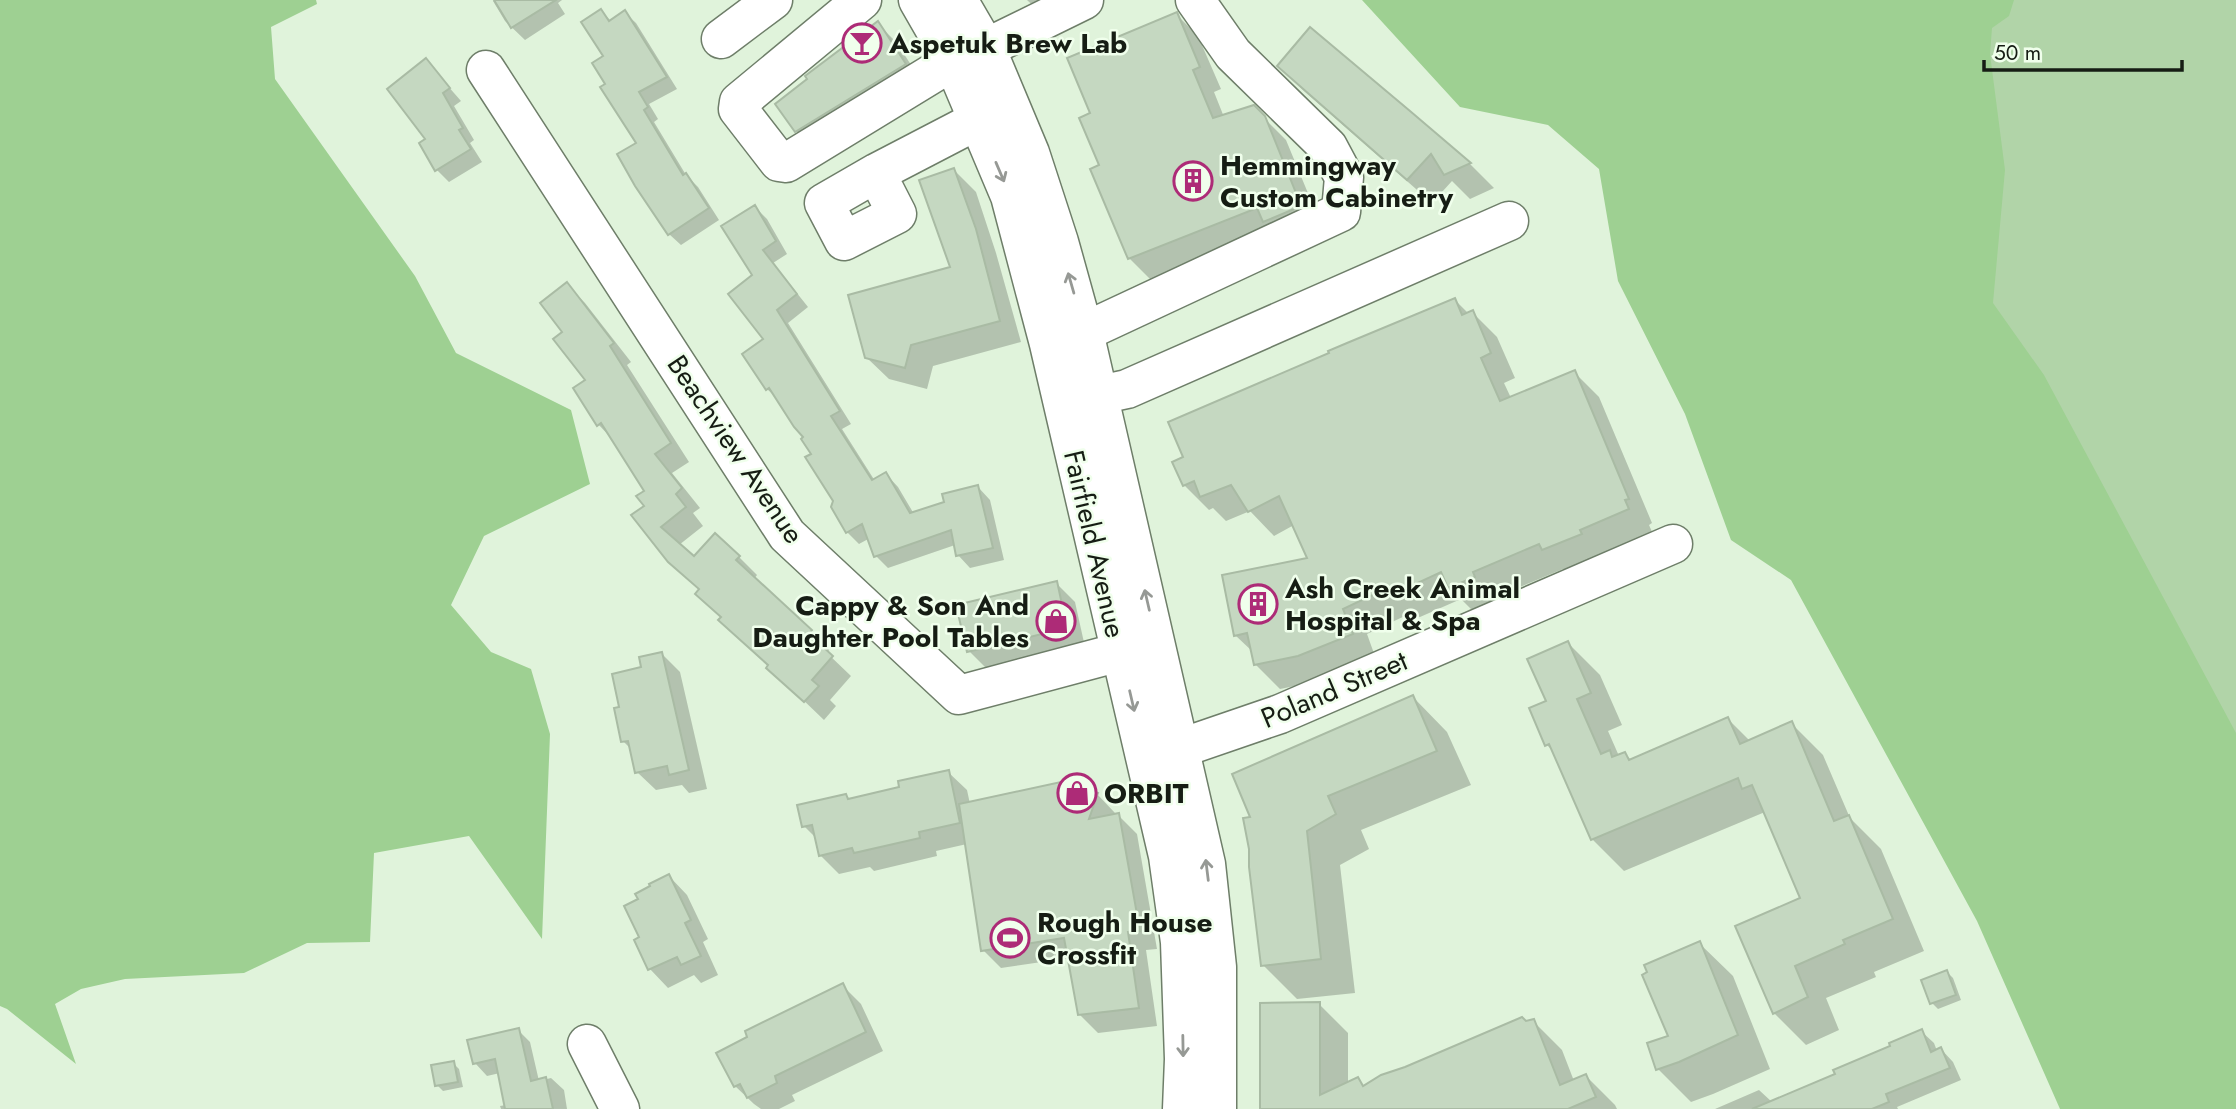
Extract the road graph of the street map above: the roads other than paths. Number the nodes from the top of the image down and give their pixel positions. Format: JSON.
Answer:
{"nodes":[{"id":1,"x":774,"y":0,"type":"edge"},
{"id":2,"x":862,"y":0,"type":"edge"},
{"id":3,"x":918,"y":0,"type":"edge"},
{"id":4,"x":958,"y":0,"type":"edge"},
{"id":5,"x":1084,"y":0,"type":"edge"},
{"id":6,"x":1195,"y":0,"type":"edge"},
{"id":7,"x":721,"y":39,"type":"dead end"},
{"id":8,"x":970,"y":54,"type":"junction"},
{"id":9,"x":486,"y":70,"type":"dead end"},
{"id":10,"x":978,"y":120,"type":"junction"},
{"id":11,"x":876,"y":173,"type":"dead end"},
{"id":12,"x":1509,"y":221,"type":"dead end"},
{"id":13,"x":1084,"y":331,"type":"junction"},
{"id":14,"x":1049,"y":344,"type":"junction"},
{"id":15,"x":1099,"y":395,"type":"junction"},
{"id":16,"x":1063,"y":405,"type":"junction"},
{"id":17,"x":1673,"y":544,"type":"dead end"},
{"id":18,"x":1156,"y":639,"type":"junction"},
{"id":19,"x":1121,"y":652,"type":"junction"},
{"id":20,"x":1163,"y":753,"type":"junction"},
{"id":21,"x":1200,"y":1005,"type":"junction"},
{"id":22,"x":587,"y":1044,"type":"dead end"},
{"id":23,"x":620,"y":1109,"type":"edge"},
{"id":24,"x":1182,"y":1109,"type":"edge"},
{"id":25,"x":1217,"y":1109,"type":"edge"}],
"edges":[{"from":1,"to":7,"type":"main road"},
{"from":2,"to":8,"type":"main road"},
{"from":3,"to":8,"type":"main road","name":"Fairfield Avenue"},
{"from":4,"to":8,"type":"main road","name":"Fairfield Avenue"},
{"from":5,"to":8,"type":"main road"},
{"from":6,"to":13,"type":"main road"},
{"from":8,"to":10,"type":"main road","name":"Fairfield Avenue"},
{"from":13,"to":8,"type":"main road","name":"Fairfield Avenue","one_way":true},
{"from":9,"to":19,"type":"main road","name":"Beachview Avenue"},
{"from":10,"to":11,"type":"main road"},
{"from":10,"to":14,"type":"main road","name":"Fairfield Avenue","one_way":true},
{"from":12,"to":15,"type":"main road"},
{"from":13,"to":14,"type":"main road"},
{"from":13,"to":15,"type":"main road","name":"Fairfield Avenue"},
{"from":14,"to":16,"type":"main road","name":"Fairfield Avenue"},
{"from":15,"to":16,"type":"main road"},
{"from":18,"to":15,"type":"main road","name":"Fairfield Avenue","one_way":true},
{"from":16,"to":19,"type":"main road","name":"Fairfield Avenue"},
{"from":17,"to":20,"type":"main road","name":"Poland Street"},
{"from":18,"to":19,"type":"main road","name":"Beachview Avenue"},
{"from":18,"to":20,"type":"main road","name":"Fairfield Avenue"},
{"from":19,"to":20,"type":"main road","name":"Fairfield Avenue","one_way":true},
{"from":20,"to":21,"type":"main road","name":"Fairfield Avenue"},
{"from":21,"to":24,"type":"main road","name":"Fairfield Avenue","one_way":true},
{"from":21,"to":25,"type":"main road","name":"Fairfield Avenue"},
{"from":22,"to":23,"type":"main road"}]}
